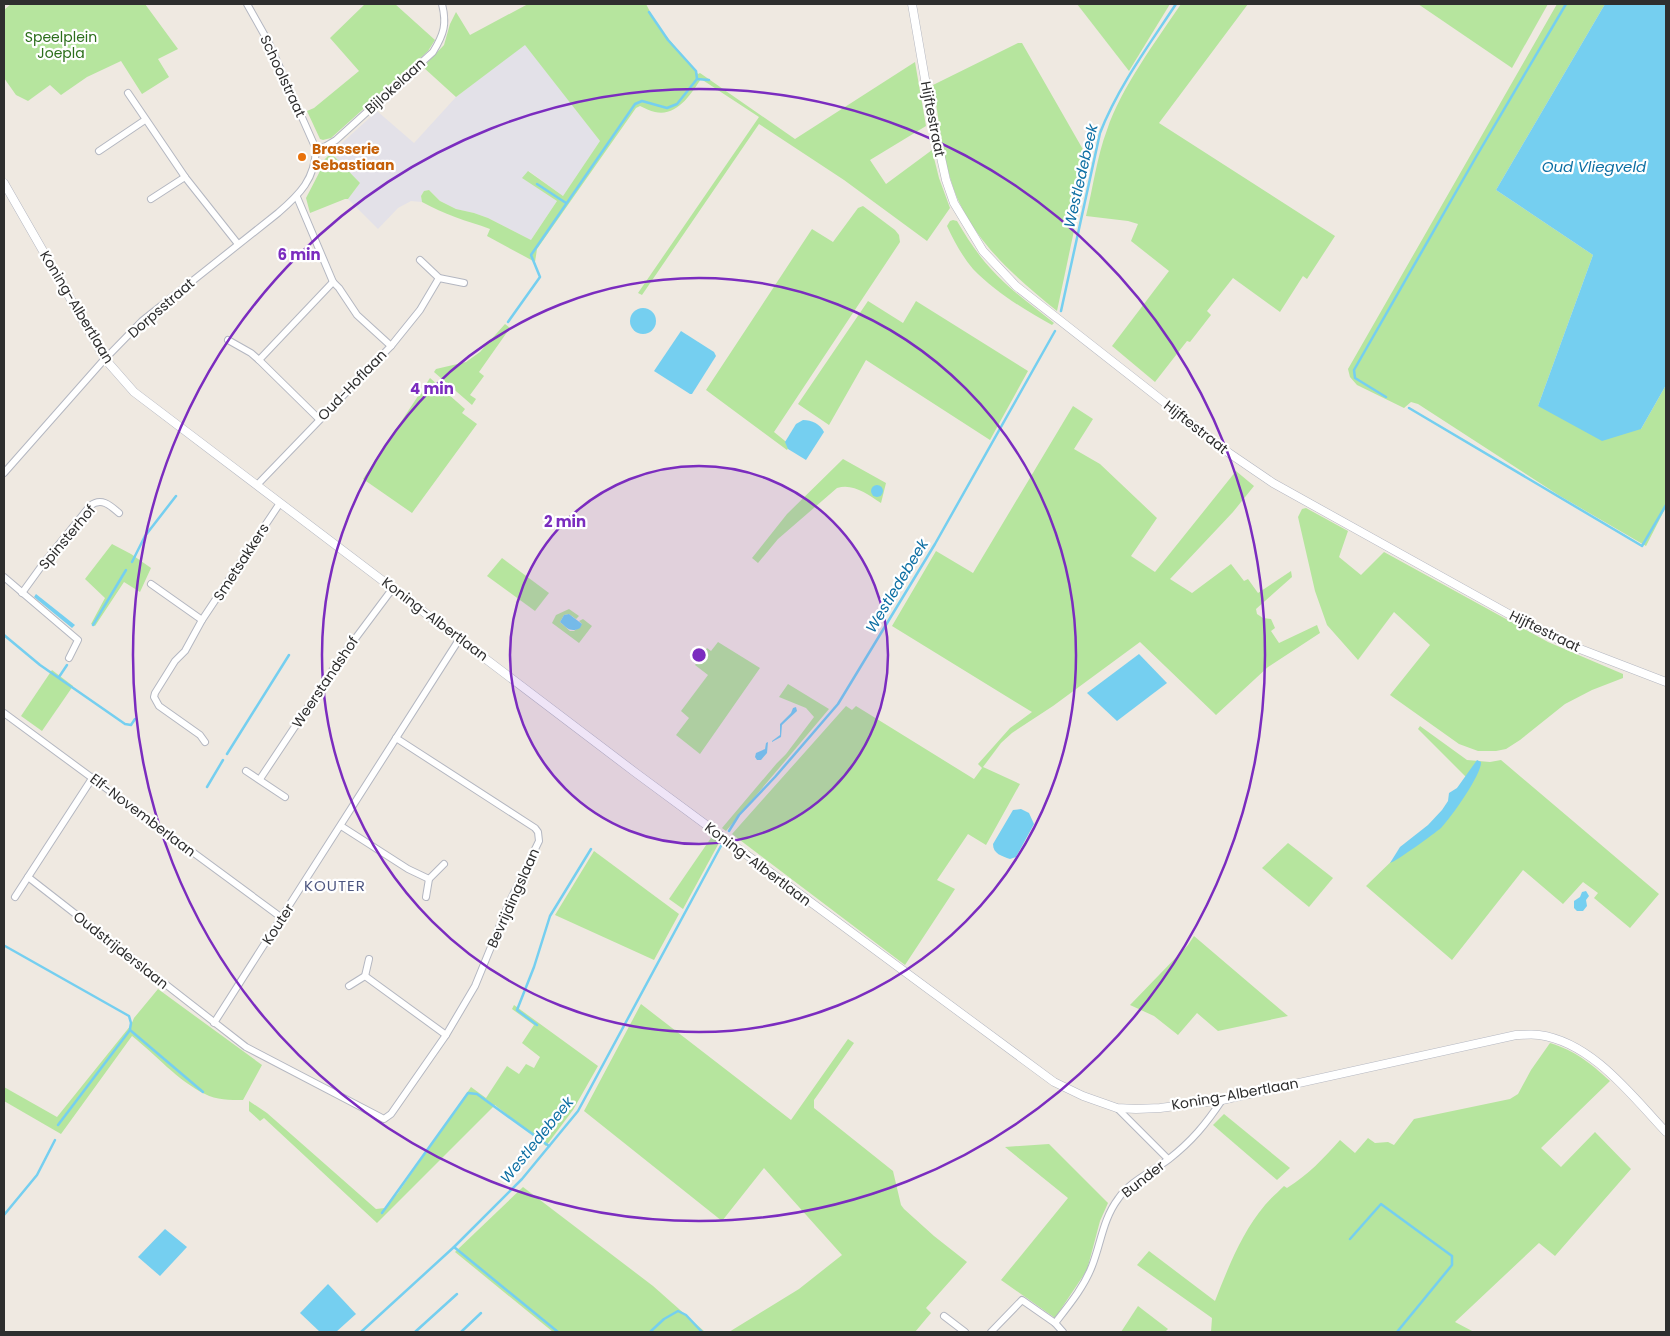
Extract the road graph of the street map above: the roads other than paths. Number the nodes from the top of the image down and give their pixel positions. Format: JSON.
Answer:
{"nodes":[{"id":1,"x":247,"y":4,"type":"edge"},
{"id":2,"x":442,"y":4,"type":"edge"},
{"id":3,"x":912,"y":4,"type":"edge"},
{"id":4,"x":128,"y":93,"type":"dead end"},
{"id":5,"x":145,"y":120,"type":"junction"},
{"id":6,"x":316,"y":149,"type":"junction"},
{"id":7,"x":99,"y":151,"type":"dead end"},
{"id":8,"x":185,"y":177,"type":"junction"},
{"id":9,"x":4,"y":183,"type":"edge"},
{"id":10,"x":296,"y":197,"type":"junction"},
{"id":11,"x":151,"y":199,"type":"dead end"},
{"id":12,"x":238,"y":244,"type":"junction"},
{"id":13,"x":420,"y":260,"type":"dead end"},
{"id":14,"x":439,"y":278,"type":"junction"},
{"id":15,"x":333,"y":282,"type":"junction"},
{"id":16,"x":464,"y":283,"type":"dead end"},
{"id":17,"x":228,"y":340,"type":"dead end"},
{"id":18,"x":391,"y":346,"type":"junction"},
{"id":19,"x":105,"y":359,"type":"junction"},
{"id":20,"x":259,"y":360,"type":"junction"},
{"id":21,"x":319,"y":419,"type":"junction"},
{"id":22,"x":4,"y":473,"type":"edge"},
{"id":23,"x":257,"y":485,"type":"junction"},
{"id":24,"x":280,"y":503,"type":"junction"},
{"id":25,"x":119,"y":512,"type":"dead end"},
{"id":26,"x":4,"y":577,"type":"edge"},
{"id":27,"x":151,"y":584,"type":"dead end"},
{"id":28,"x":393,"y":588,"type":"junction"},
{"id":29,"x":22,"y":593,"type":"junction"},
{"id":30,"x":202,"y":620,"type":"junction"},
{"id":31,"x":460,"y":638,"type":"junction"},
{"id":32,"x":69,"y":658,"type":"dead end"},
{"id":33,"x":1666,"y":682,"type":"edge"},
{"id":34,"x":4,"y":712,"type":"edge"},
{"id":35,"x":396,"y":738,"type":"junction"},
{"id":36,"x":204,"y":742,"type":"dead end"},
{"id":37,"x":246,"y":771,"type":"dead end"},
{"id":38,"x":93,"y":777,"type":"junction"},
{"id":39,"x":260,"y":779,"type":"junction"},
{"id":40,"x":285,"y":797,"type":"dead end"},
{"id":41,"x":341,"y":826,"type":"junction"},
{"id":42,"x":444,"y":864,"type":"dead end"},
{"id":43,"x":28,"y":877,"type":"junction"},
{"id":44,"x":429,"y":879,"type":"junction"},
{"id":45,"x":15,"y":897,"type":"dead end"},
{"id":46,"x":426,"y":897,"type":"dead end"},
{"id":47,"x":282,"y":918,"type":"junction"},
{"id":48,"x":369,"y":959,"type":"dead end"},
{"id":49,"x":365,"y":976,"type":"junction"},
{"id":50,"x":349,"y":986,"type":"dead end"},
{"id":51,"x":214,"y":1023,"type":"junction"},
{"id":52,"x":446,"y":1034,"type":"junction"},
{"id":53,"x":1222,"y":1100,"type":"junction"},
{"id":54,"x":1117,"y":1108,"type":"junction"},
{"id":55,"x":1666,"y":1132,"type":"edge"},
{"id":56,"x":1168,"y":1159,"type":"junction"},
{"id":57,"x":944,"y":1316,"type":"dead end"},
{"id":58,"x":1055,"y":1323,"type":"junction"},
{"id":59,"x":965,"y":1332,"type":"edge"},
{"id":60,"x":991,"y":1332,"type":"edge"},
{"id":61,"x":1063,"y":1332,"type":"edge"}],
"edges":[{"from":1,"to":6,"type":"street","name":"Schoolstraat"},
{"from":2,"to":6,"type":"street","name":"Bijlokelaan"},
{"from":3,"to":33,"type":"street","name":"Hijftestraat"},
{"from":4,"to":5,"type":"street"},
{"from":5,"to":7,"type":"street"},
{"from":5,"to":8,"type":"street"},
{"from":6,"to":10,"type":"street","name":"Dorpsstraat"},
{"from":8,"to":11,"type":"street"},
{"from":8,"to":12,"type":"street"},
{"from":9,"to":19,"type":"street","name":"Koning-Albertlaan"},
{"from":10,"to":12,"type":"street","name":"Dorpsstraat"},
{"from":10,"to":15,"type":"street"},
{"from":12,"to":19,"type":"street","name":"Dorpsstraat"},
{"from":13,"to":14,"type":"street"},
{"from":14,"to":16,"type":"street"},
{"from":14,"to":18,"type":"street","name":"Oud-Hoflaan"},
{"from":15,"to":18,"type":"street"},
{"from":15,"to":20,"type":"street"},
{"from":17,"to":20,"type":"street"},
{"from":18,"to":21,"type":"street","name":"Oud-Hoflaan"},
{"from":19,"to":22,"type":"street","name":"Dorpsstraat"},
{"from":19,"to":23,"type":"street","name":"Koning-Albertlaan"},
{"from":20,"to":21,"type":"street"},
{"from":21,"to":23,"type":"street","name":"Oud-Hoflaan"},
{"from":23,"to":24,"type":"street","name":"Koning-Albertlaan"},
{"from":24,"to":28,"type":"street","name":"Koning-Albertlaan"},
{"from":24,"to":30,"type":"street","name":"Smetsakkers"},
{"from":25,"to":29,"type":"street","name":"Spinsterhof"},
{"from":26,"to":29,"type":"street"},
{"from":27,"to":30,"type":"street"},
{"from":28,"to":31,"type":"street","name":"Koning-Albertlaan"},
{"from":28,"to":39,"type":"street","name":"Weerstandshof"},
{"from":29,"to":32,"type":"street"},
{"from":30,"to":36,"type":"street","name":"Smetsakkers"},
{"from":31,"to":35,"type":"street","name":"Kouter"},
{"from":31,"to":54,"type":"street","name":"Koning-Albertlaan"},
{"from":34,"to":38,"type":"street","name":"Elf-Novemberlaan"},
{"from":35,"to":41,"type":"street","name":"Kouter"},
{"from":35,"to":52,"type":"street","name":"Bevrijdingslaan"},
{"from":37,"to":39,"type":"street"},
{"from":38,"to":43,"type":"street"},
{"from":38,"to":47,"type":"street","name":"Elf-Novemberlaan"},
{"from":39,"to":40,"type":"street"},
{"from":41,"to":44,"type":"street"},
{"from":41,"to":47,"type":"street","name":"Kouter"},
{"from":42,"to":44,"type":"street"},
{"from":43,"to":45,"type":"street"},
{"from":43,"to":51,"type":"street","name":"Oudstrijderslaan"},
{"from":44,"to":46,"type":"street"},
{"from":47,"to":51,"type":"street","name":"Kouter"},
{"from":48,"to":49,"type":"street"},
{"from":49,"to":50,"type":"street"},
{"from":49,"to":52,"type":"street"},
{"from":51,"to":52,"type":"street","name":"Bevrijdingslaan"},
{"from":53,"to":54,"type":"street","name":"Koning-Albertlaan"},
{"from":53,"to":55,"type":"street","name":"Koning-Albertlaan"},
{"from":53,"to":56,"type":"street","name":"Bunder"},
{"from":54,"to":56,"type":"street"},
{"from":56,"to":58,"type":"street","name":"Bunder"},
{"from":57,"to":59,"type":"street"},
{"from":58,"to":60,"type":"street"},
{"from":58,"to":61,"type":"street"}]}
